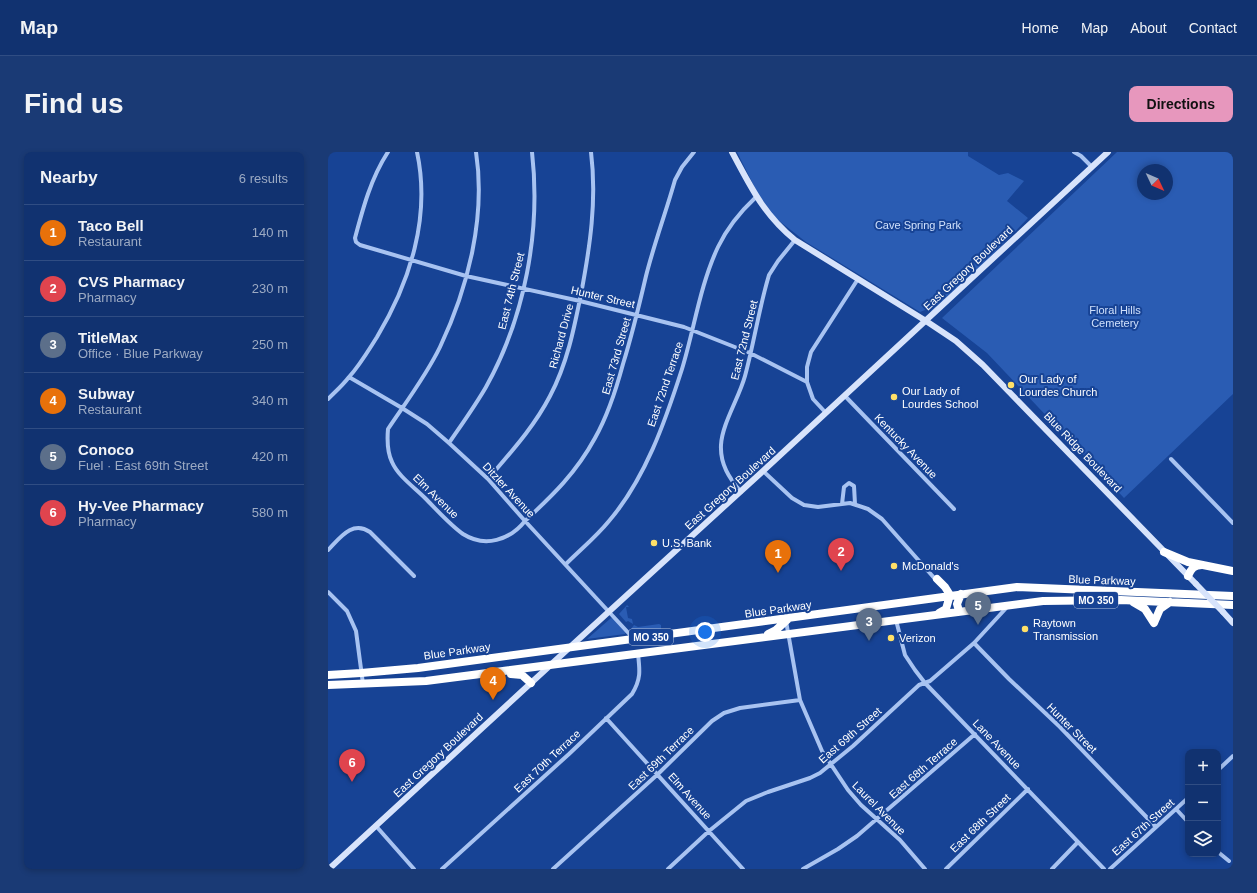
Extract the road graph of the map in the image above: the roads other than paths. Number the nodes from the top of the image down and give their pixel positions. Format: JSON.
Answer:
{"nodes":[{"id":1,"x":388,"y":152,"type":"edge"},
{"id":2,"x":417,"y":152,"type":"edge"},
{"id":3,"x":476,"y":152,"type":"edge"},
{"id":4,"x":532,"y":152,"type":"edge"},
{"id":5,"x":591,"y":152,"type":"edge"},
{"id":6,"x":694,"y":152,"type":"edge"},
{"id":7,"x":732,"y":152,"type":"edge"},
{"id":8,"x":1074,"y":152,"type":"edge"},
{"id":9,"x":1108,"y":152,"type":"edge"},
{"id":10,"x":1092,"y":167,"type":"junction"},
{"id":11,"x":756,"y":197,"type":"junction"},
{"id":12,"x":795,"y":240,"type":"junction"},
{"id":13,"x":412,"y":261,"type":"junction"},
{"id":14,"x":466,"y":276,"type":"junction"},
{"id":15,"x":858,"y":279,"type":"junction"},
{"id":16,"x":523,"y":289,"type":"junction"},
{"id":17,"x":580,"y":300,"type":"junction"},
{"id":18,"x":637,"y":315,"type":"junction"},
{"id":19,"x":926,"y":321,"type":"junction"},
{"id":20,"x":693,"y":330,"type":"junction"},
{"id":21,"x":750,"y":353,"type":"junction"},
{"id":22,"x":350,"y":377,"type":"junction"},
{"id":23,"x":807,"y":382,"type":"junction"},
{"id":24,"x":845,"y":396,"type":"junction"},
{"id":25,"x":328,"y":399,"type":"edge"},
{"id":26,"x":402,"y":408,"type":"junction"},
{"id":27,"x":826,"y":413,"type":"junction"},
{"id":28,"x":449,"y":443,"type":"junction"},
{"id":29,"x":1171,"y":459,"type":"dead end"},
{"id":30,"x":763,"y":471,"type":"junction"},
{"id":31,"x":488,"y":478,"type":"junction"},
{"id":32,"x":741,"y":492,"type":"junction"},
{"id":33,"x":842,"y":504,"type":"junction"},
{"id":34,"x":855,"y":504,"type":"junction"},
{"id":35,"x":954,"y":509,"type":"dead end"},
{"id":36,"x":525,"y":521,"type":"junction"},
{"id":37,"x":1233,"y":523,"type":"edge"},
{"id":38,"x":328,"y":550,"type":"edge"},
{"id":39,"x":1164,"y":552,"type":"junction"},
{"id":40,"x":566,"y":564,"type":"junction"},
{"id":41,"x":1205,"y":566,"type":"junction"},
{"id":42,"x":1233,"y":571,"type":"edge"},
{"id":43,"x":414,"y":576,"type":"dead end"},
{"id":44,"x":1188,"y":576,"type":"junction"},
{"id":45,"x":936,"y":579,"type":"junction"},
{"id":46,"x":328,"y":592,"type":"edge"},
{"id":47,"x":961,"y":594,"type":"junction"},
{"id":48,"x":950,"y":596,"type":"junction"},
{"id":49,"x":1233,"y":596,"type":"edge"},
{"id":50,"x":940,"y":597,"type":"junction"},
{"id":51,"x":1130,"y":600,"type":"junction"},
{"id":52,"x":1171,"y":602,"type":"junction"},
{"id":53,"x":1233,"y":605,"type":"edge"},
{"id":54,"x":1008,"y":606,"type":"junction"},
{"id":55,"x":959,"y":611,"type":"junction"},
{"id":56,"x":609,"y":612,"type":"junction"},
{"id":57,"x":934,"y":615,"type":"junction"},
{"id":58,"x":787,"y":620,"type":"junction"},
{"id":59,"x":896,"y":620,"type":"junction"},
{"id":60,"x":1233,"y":623,"type":"edge"},
{"id":61,"x":788,"y":634,"type":"junction"},
{"id":62,"x":760,"y":637,"type":"junction"},
{"id":63,"x":634,"y":639,"type":"junction"},
{"id":64,"x":974,"y":643,"type":"junction"},
{"id":65,"x":569,"y":648,"type":"junction"},
{"id":66,"x":638,"y":653,"type":"junction"},
{"id":67,"x":551,"y":665,"type":"junction"},
{"id":68,"x":361,"y":673,"type":"junction"},
{"id":69,"x":328,"y":674,"type":"edge"},
{"id":70,"x":479,"y":674,"type":"junction"},
{"id":71,"x":531,"y":683,"type":"junction"},
{"id":72,"x":925,"y":683,"type":"junction"},
{"id":73,"x":363,"y":684,"type":"junction"},
{"id":74,"x":328,"y":685,"type":"edge"},
{"id":75,"x":800,"y":700,"type":"junction"},
{"id":76,"x":606,"y":718,"type":"junction"},
{"id":77,"x":975,"y":734,"type":"junction"},
{"id":78,"x":1233,"y":756,"type":"edge"},
{"id":79,"x":831,"y":765,"type":"junction"},
{"id":80,"x":1221,"y":767,"type":"edge"},
{"id":81,"x":658,"y":774,"type":"junction"},
{"id":82,"x":1028,"y":789,"type":"junction"},
{"id":83,"x":1185,"y":801,"type":"edge"},
{"id":84,"x":1176,"y":809,"type":"junction"},
{"id":85,"x":877,"y":819,"type":"junction"},
{"id":86,"x":1187,"y":821,"type":"edge"},
{"id":87,"x":376,"y":826,"type":"junction"},
{"id":88,"x":1156,"y":827,"type":"junction"},
{"id":89,"x":709,"y":831,"type":"junction"},
{"id":90,"x":1078,"y":842,"type":"junction"},
{"id":91,"x":1221,"y":854,"type":"edge"},
{"id":92,"x":1229,"y":861,"type":"dead end"},
{"id":93,"x":329,"y":869,"type":"edge"},
{"id":94,"x":414,"y":869,"type":"edge"},
{"id":95,"x":442,"y":869,"type":"edge"},
{"id":96,"x":553,"y":869,"type":"edge"},
{"id":97,"x":668,"y":869,"type":"edge"},
{"id":98,"x":743,"y":869,"type":"edge"},
{"id":99,"x":803,"y":869,"type":"edge"},
{"id":100,"x":925,"y":869,"type":"edge"},
{"id":101,"x":946,"y":869,"type":"edge"},
{"id":102,"x":1052,"y":869,"type":"edge"},
{"id":103,"x":1104,"y":869,"type":"edge"},
{"id":104,"x":1110,"y":869,"type":"edge"}],
"edges":[{"from":1,"to":13,"type":"street","name":"Hunter Street"},
{"from":2,"to":13,"type":"street"},
{"from":3,"to":14,"type":"street","name":"Elm Avenue"},
{"from":4,"to":16,"type":"street","name":"East 74th Street"},
{"from":5,"to":17,"type":"street","name":"Richard Drive"},
{"from":6,"to":18,"type":"street","name":"East 73rd Street"},
{"from":7,"to":11,"type":"main road","name":"Blue Ridge Boulevard"},
{"from":8,"to":10,"type":"street"},
{"from":9,"to":10,"type":"main road","name":"East Gregory Boulevard"},
{"from":10,"to":19,"type":"main road","name":"East Gregory Boulevard"},
{"from":11,"to":12,"type":"main road","name":"Blue Ridge Boulevard"},
{"from":11,"to":20,"type":"street","name":"East 72nd Terrace"},
{"from":12,"to":15,"type":"main road","name":"Blue Ridge Boulevard"},
{"from":12,"to":21,"type":"street","name":"East 72nd Street"},
{"from":13,"to":14,"type":"street","name":"Hunter Street"},
{"from":13,"to":22,"type":"street"},
{"from":14,"to":16,"type":"street","name":"Hunter Street"},
{"from":14,"to":26,"type":"street","name":"Elm Avenue"},
{"from":15,"to":19,"type":"main road","name":"Blue Ridge Boulevard"},
{"from":15,"to":23,"type":"street"},
{"from":16,"to":17,"type":"street","name":"Hunter Street"},
{"from":16,"to":28,"type":"street","name":"East 74th Street"},
{"from":17,"to":18,"type":"street","name":"Hunter Street"},
{"from":17,"to":31,"type":"street","name":"Richard Drive"},
{"from":18,"to":20,"type":"street","name":"Hunter Street"},
{"from":18,"to":36,"type":"street","name":"East 73rd Street"},
{"from":19,"to":24,"type":"main road","name":"East Gregory Boulevard"},
{"from":19,"to":39,"type":"main road","name":"Blue Ridge Boulevard"},
{"from":20,"to":21,"type":"street","name":"Hunter Street"},
{"from":20,"to":40,"type":"street","name":"East 72nd Terrace"},
{"from":21,"to":23,"type":"street","name":"Hunter Street"},
{"from":21,"to":32,"type":"street","name":"East 72nd Street"},
{"from":22,"to":25,"type":"street"},
{"from":22,"to":26,"type":"street","name":"Ditzler Avenue"},
{"from":23,"to":27,"type":"street"},
{"from":24,"to":27,"type":"main road","name":"East Gregory Boulevard"},
{"from":24,"to":35,"type":"street","name":"Kentucky Avenue"},
{"from":26,"to":28,"type":"street","name":"Ditzler Avenue"},
{"from":26,"to":36,"type":"street","name":"Elm Avenue"},
{"from":27,"to":30,"type":"main road","name":"East Gregory Boulevard"},
{"from":28,"to":31,"type":"street","name":"Ditzler Avenue"},
{"from":29,"to":37,"type":"street"},
{"from":30,"to":32,"type":"main road","name":"East Gregory Boulevard"},
{"from":30,"to":33,"type":"street"},
{"from":31,"to":36,"type":"street","name":"Ditzler Avenue"},
{"from":32,"to":56,"type":"main road","name":"East Gregory Boulevard"},
{"from":33,"to":34,"type":"street"},
{"from":33,"to":34,"type":"street"},
{"from":34,"to":45,"type":"street"},
{"from":36,"to":40,"type":"street","name":"Ditzler Avenue"},
{"from":38,"to":43,"type":"street"},
{"from":39,"to":41,"type":"highway"},
{"from":39,"to":44,"type":"main road","name":"Blue Ridge Boulevard"},
{"from":40,"to":56,"type":"street","name":"Ditzler Avenue"},
{"from":41,"to":42,"type":"highway"},
{"from":41,"to":44,"type":"highway"},
{"from":44,"to":60,"type":"main road","name":"Blue Ridge Boulevard","bridge":true},
{"from":45,"to":48,"type":"highway"},
{"from":45,"to":50,"type":"highway"},
{"from":46,"to":68,"type":"street"},
{"from":47,"to":48,"type":"highway","name":"Blue Parkway","number":"MO 350"},
{"from":47,"to":49,"type":"highway","name":"Blue Parkway","number":"MO 350"},
{"from":47,"to":55,"type":"highway"},
{"from":48,"to":50,"type":"highway","name":"Blue Parkway","number":"MO 350"},
{"from":48,"to":57,"type":"highway"},
{"from":50,"to":58,"type":"highway","name":"Blue Parkway","number":"MO 350"},
{"from":51,"to":52,"type":"highway","name":"Blue Parkway","number":"MO 350"},
{"from":51,"to":52,"type":"highway"},
{"from":51,"to":54,"type":"highway","name":"Blue Parkway","number":"MO 350"},
{"from":52,"to":53,"type":"highway","name":"Blue Parkway","number":"MO 350"},
{"from":54,"to":55,"type":"highway","name":"Blue Parkway","number":"MO 350"},
{"from":54,"to":64,"type":"street","name":"East 69th Street"},
{"from":55,"to":57,"type":"highway","name":"Blue Parkway","number":"MO 350"},
{"from":56,"to":63,"type":"street","name":"Ditzler Avenue"},
{"from":56,"to":65,"type":"main road","name":"East Gregory Boulevard"},
{"from":57,"to":59,"type":"highway","name":"Blue Parkway","number":"MO 350"},
{"from":58,"to":61,"type":"street","name":"Laurel Avenue"},
{"from":58,"to":62,"type":"highway"},
{"from":58,"to":63,"type":"highway","name":"Blue Parkway","number":"MO 350"},
{"from":59,"to":61,"type":"highway","name":"Blue Parkway","number":"MO 350"},
{"from":59,"to":72,"type":"street","name":"Lane Avenue"},
{"from":61,"to":62,"type":"highway","name":"Blue Parkway","number":"MO 350"},
{"from":61,"to":75,"type":"street","name":"Laurel Avenue"},
{"from":62,"to":66,"type":"highway","name":"Blue Parkway","number":"MO 350"},
{"from":63,"to":65,"type":"highway","name":"Blue Parkway","number":"MO 350"},
{"from":64,"to":72,"type":"street","name":"East 69th Street"},
{"from":64,"to":88,"type":"street","name":"Hunter Street"},
{"from":65,"to":67,"type":"main road","name":"East Gregory Boulevard"},
{"from":65,"to":68,"type":"highway","name":"Blue Parkway","number":"MO 350"},
{"from":66,"to":67,"type":"highway","name":"Blue Parkway","number":"MO 350"},
{"from":66,"to":76,"type":"street","name":"East 70th Terrace"},
{"from":67,"to":70,"type":"highway","name":"Blue Parkway","number":"MO 350"},
{"from":67,"to":71,"type":"main road","name":"East Gregory Boulevard"},
{"from":68,"to":69,"type":"highway","name":"Blue Parkway","number":"MO 350"},
{"from":68,"to":73,"type":"street"},
{"from":70,"to":71,"type":"highway"},
{"from":70,"to":73,"type":"highway","name":"Blue Parkway","number":"MO 350"},
{"from":71,"to":87,"type":"main road","name":"East Gregory Boulevard"},
{"from":72,"to":77,"type":"street","name":"Lane Avenue"},
{"from":72,"to":79,"type":"street","name":"East 69th Street"},
{"from":73,"to":74,"type":"highway","name":"Blue Parkway","number":"MO 350"},
{"from":75,"to":79,"type":"street","name":"Laurel Avenue"},
{"from":75,"to":81,"type":"street","name":"East 69th Terrace"},
{"from":76,"to":81,"type":"street","name":"Elm Avenue"},
{"from":76,"to":95,"type":"street","name":"East 70th Terrace"},
{"from":77,"to":82,"type":"street","name":"Lane Avenue"},
{"from":77,"to":85,"type":"street","name":"East 68th Terrace"},
{"from":78,"to":80,"type":"street"},
{"from":79,"to":85,"type":"street","name":"Laurel Avenue"},
{"from":79,"to":89,"type":"street","name":"East 69th Street"},
{"from":81,"to":89,"type":"street","name":"Elm Avenue"},
{"from":81,"to":96,"type":"street","name":"East 69th Terrace"},
{"from":82,"to":90,"type":"street","name":"Lane Avenue"},
{"from":82,"to":101,"type":"street","name":"East 68th Street"},
{"from":83,"to":84,"type":"street","name":"East 67th Street"},
{"from":84,"to":86,"type":"street"},
{"from":84,"to":88,"type":"street","name":"East 67th Street"},
{"from":85,"to":99,"type":"street","name":"East 68th Terrace"},
{"from":85,"to":100,"type":"street","name":"Laurel Avenue"},
{"from":87,"to":93,"type":"main road","name":"East Gregory Boulevard"},
{"from":87,"to":94,"type":"street"},
{"from":88,"to":104,"type":"street","name":"East 67th Street"},
{"from":89,"to":97,"type":"street","name":"East 69th Street"},
{"from":89,"to":98,"type":"street","name":"Elm Avenue"},
{"from":90,"to":102,"type":"street"},
{"from":90,"to":103,"type":"street","name":"Lane Avenue"},
{"from":91,"to":92,"type":"street"}]}
